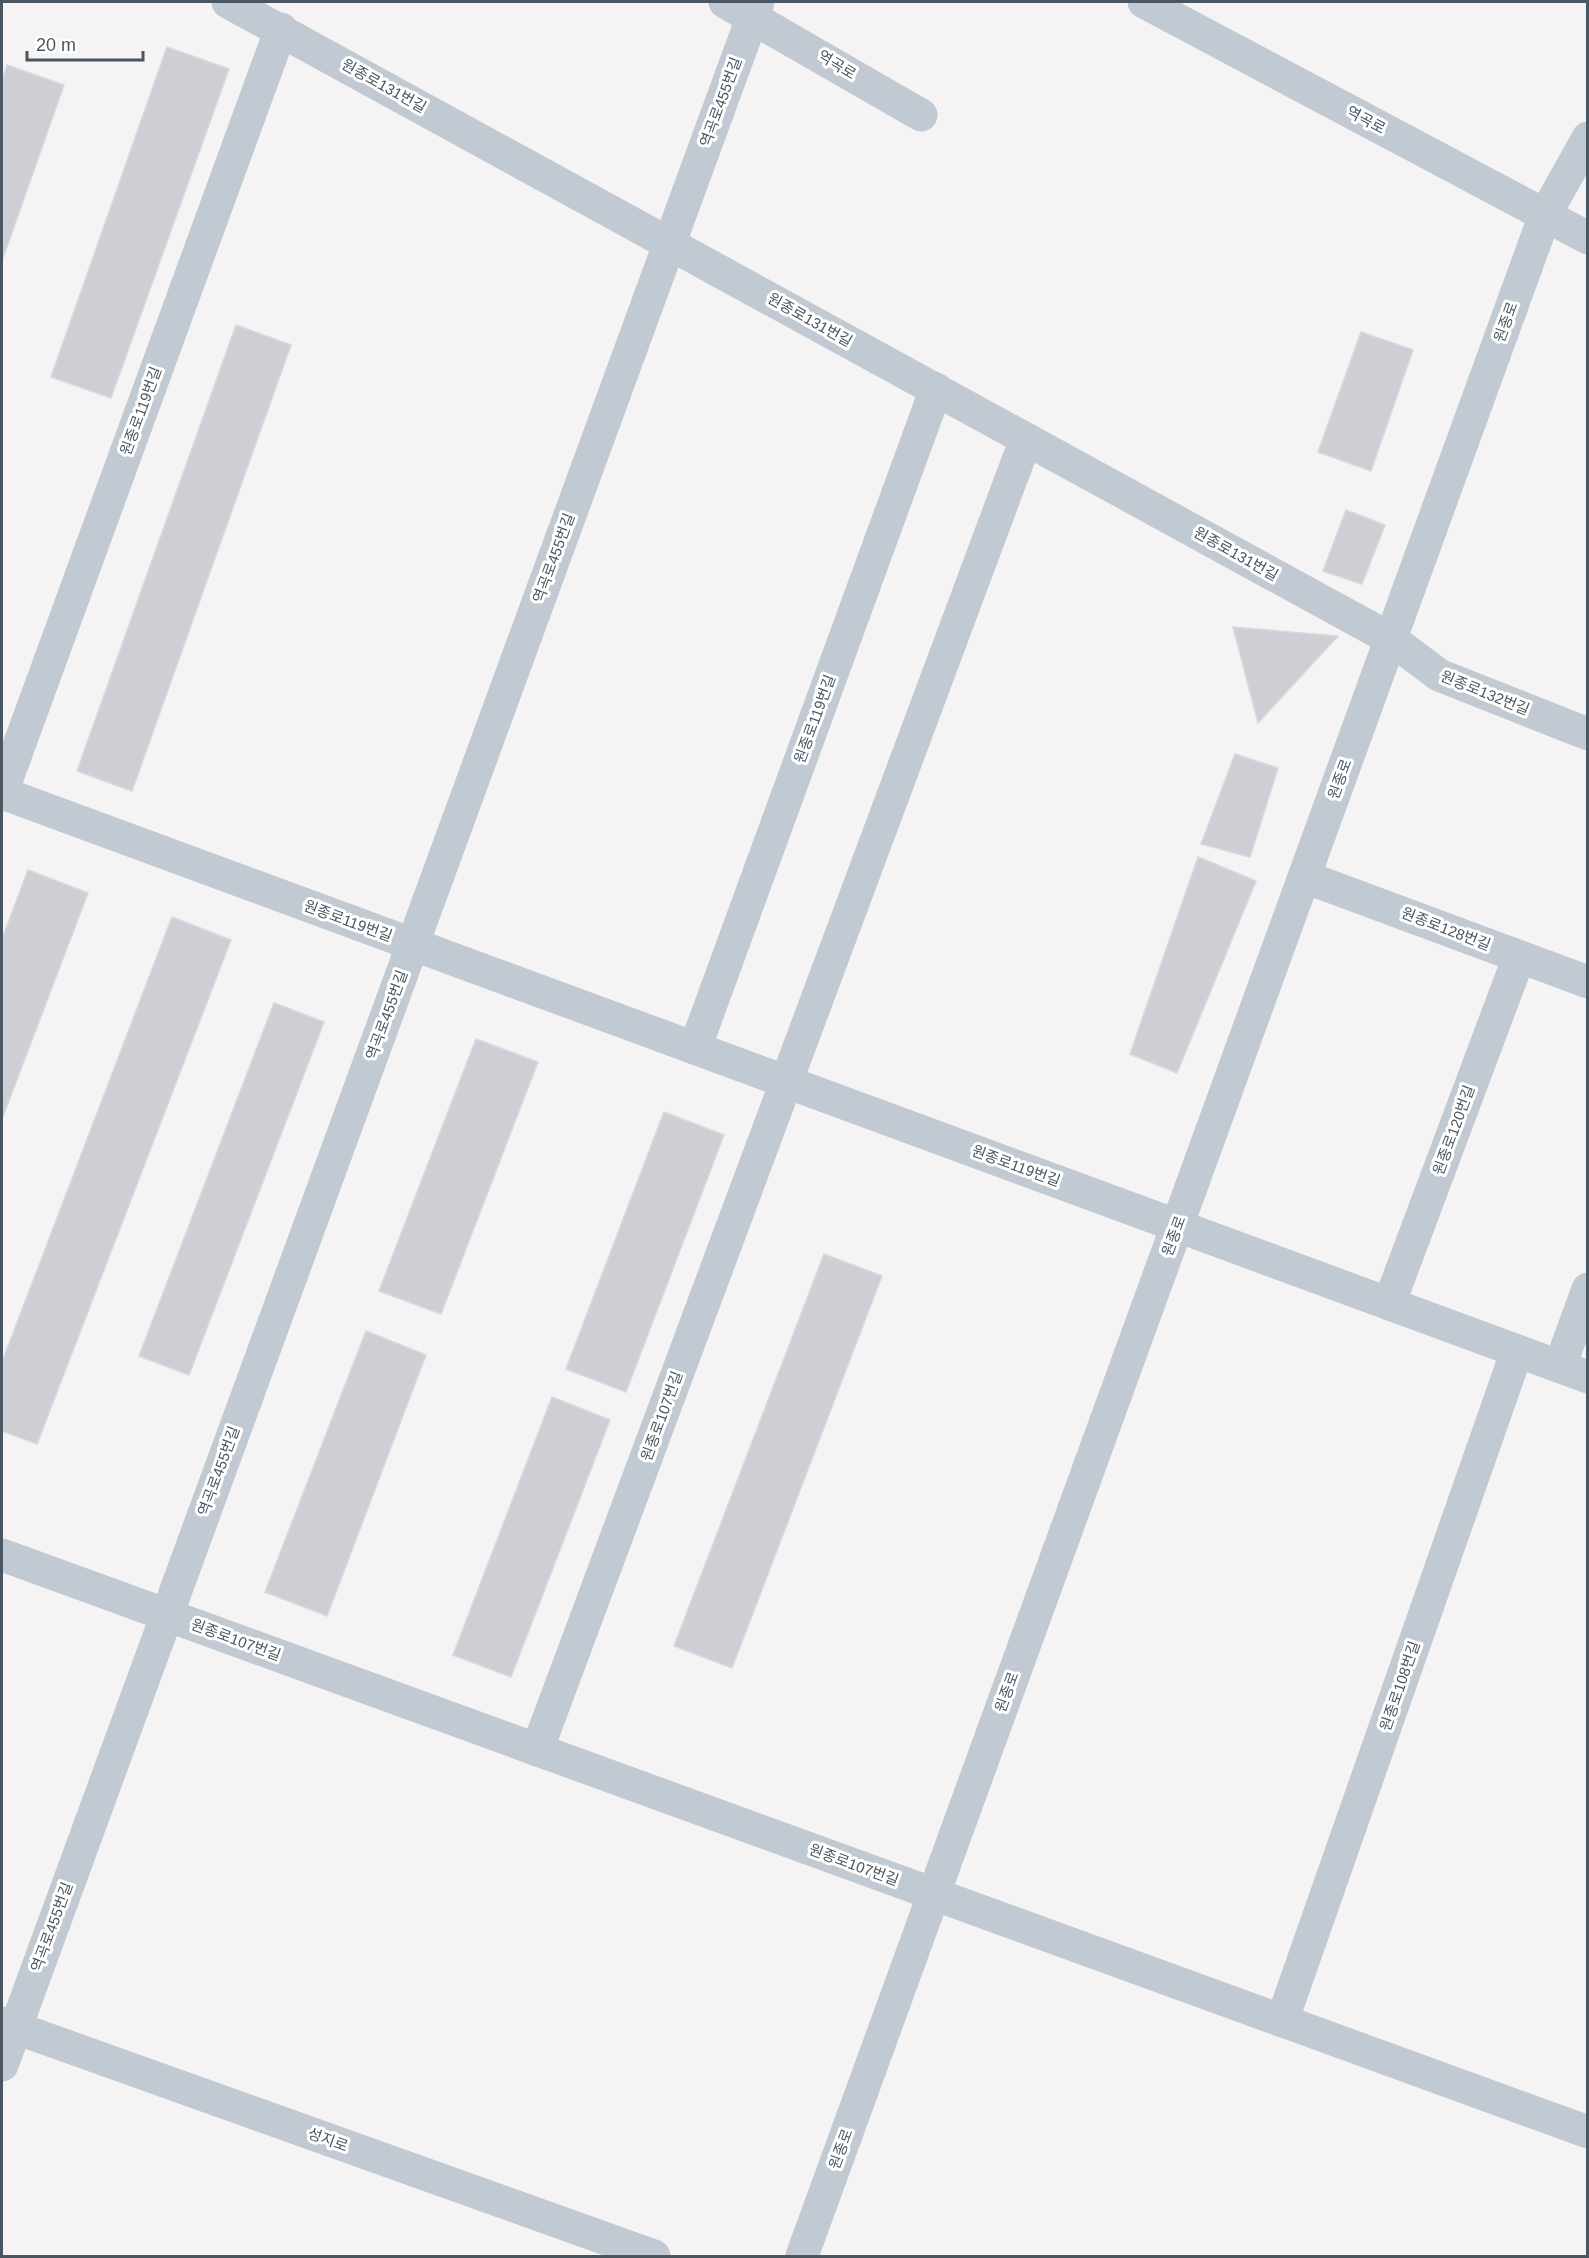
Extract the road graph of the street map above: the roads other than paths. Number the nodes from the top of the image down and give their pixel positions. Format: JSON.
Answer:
{"nodes":[{"id":1,"x":228,"y":2,"type":"edge"},
{"id":2,"x":1144,"y":2,"type":"edge"},
{"id":3,"x":745,"y":6,"type":"edge"},
{"id":4,"x":281,"y":29,"type":"junction"},
{"id":5,"x":921,"y":115,"type":"dead end"},
{"id":6,"x":1587,"y":138,"type":"edge"},
{"id":7,"x":1545,"y":215,"type":"junction"},
{"id":8,"x":1587,"y":238,"type":"edge"},
{"id":9,"x":669,"y":242,"type":"junction"},
{"id":10,"x":936,"y":389,"type":"junction"},
{"id":11,"x":1026,"y":439,"type":"junction"},
{"id":12,"x":1391,"y":639,"type":"junction"},
{"id":13,"x":1587,"y":734,"type":"edge"},
{"id":14,"x":2,"y":793,"type":"edge"},
{"id":15,"x":1305,"y":877,"type":"junction"},
{"id":16,"x":412,"y":944,"type":"junction"},
{"id":17,"x":1519,"y":957,"type":"junction"},
{"id":18,"x":1587,"y":982,"type":"edge"},
{"id":19,"x":694,"y":1048,"type":"junction"},
{"id":20,"x":787,"y":1082,"type":"junction"},
{"id":21,"x":1177,"y":1226,"type":"junction"},
{"id":22,"x":1587,"y":1289,"type":"edge"},
{"id":23,"x":1389,"y":1304,"type":"junction"},
{"id":24,"x":1517,"y":1351,"type":"junction"},
{"id":25,"x":1574,"y":1371,"type":"edge"},
{"id":26,"x":2,"y":1555,"type":"edge"},
{"id":27,"x":166,"y":1615,"type":"junction"},
{"id":28,"x":537,"y":1750,"type":"junction"},
{"id":29,"x":933,"y":1894,"type":"junction"},
{"id":30,"x":1282,"y":2021,"type":"junction"},
{"id":31,"x":8,"y":2025,"type":"edge"},
{"id":32,"x":2,"y":2065,"type":"edge"},
{"id":33,"x":1587,"y":2132,"type":"edge"},
{"id":34,"x":654,"y":2256,"type":"edge"},
{"id":35,"x":802,"y":2256,"type":"edge"}],
"edges":[{"from":1,"to":4,"type":"street","name":"원종로131번길"},
{"from":2,"to":7,"type":"street","name":"역곡로"},
{"from":3,"to":5,"type":"street","name":"역곡로"},
{"from":3,"to":9,"type":"street","name":"역곡로455번길"},
{"from":4,"to":9,"type":"street","name":"원종로131번길"},
{"from":4,"to":14,"type":"street","name":"원종로119번길"},
{"from":6,"to":7,"type":"street","name":"원종로"},
{"from":7,"to":8,"type":"street","name":"역곡로"},
{"from":7,"to":12,"type":"street","name":"원종로"},
{"from":9,"to":10,"type":"street","name":"원종로131번길"},
{"from":9,"to":16,"type":"street","name":"역곡로455번길"},
{"from":10,"to":11,"type":"street","name":"원종로131번길"},
{"from":10,"to":19,"type":"street","name":"원종로119번길"},
{"from":11,"to":12,"type":"street","name":"원종로131번길"},
{"from":11,"to":20,"type":"street"},
{"from":12,"to":13,"type":"street","name":"원종로132번길"},
{"from":12,"to":15,"type":"street","name":"원종로"},
{"from":14,"to":16,"type":"street","name":"원종로119번길"},
{"from":15,"to":17,"type":"street","name":"원종로128번길"},
{"from":15,"to":21,"type":"street","name":"원종로"},
{"from":16,"to":19,"type":"street","name":"원종로119번길"},
{"from":16,"to":27,"type":"street","name":"역곡로455번길"},
{"from":17,"to":18,"type":"street","name":"원종로128번길"},
{"from":17,"to":23,"type":"street","name":"원종로120번길"},
{"from":19,"to":20,"type":"street","name":"원종로119번길"},
{"from":20,"to":21,"type":"street","name":"원종로119번길"},
{"from":20,"to":28,"type":"street","name":"원종로107번길"},
{"from":21,"to":23,"type":"street"},
{"from":21,"to":29,"type":"street","name":"원종로"},
{"from":22,"to":25,"type":"street"},
{"from":23,"to":24,"type":"street"},
{"from":24,"to":25,"type":"street"},
{"from":24,"to":30,"type":"street","name":"원종로108번길"},
{"from":26,"to":27,"type":"street","name":"원종로107번길"},
{"from":27,"to":28,"type":"street","name":"원종로107번길"},
{"from":27,"to":31,"type":"street","name":"역곡로455번길"},
{"from":28,"to":29,"type":"street","name":"원종로107번길"},
{"from":29,"to":30,"type":"street"},
{"from":29,"to":35,"type":"street","name":"원종로"},
{"from":30,"to":33,"type":"street"},
{"from":31,"to":32,"type":"street","name":"역곡로455번길"},
{"from":31,"to":34,"type":"street","name":"성지로"}]}
